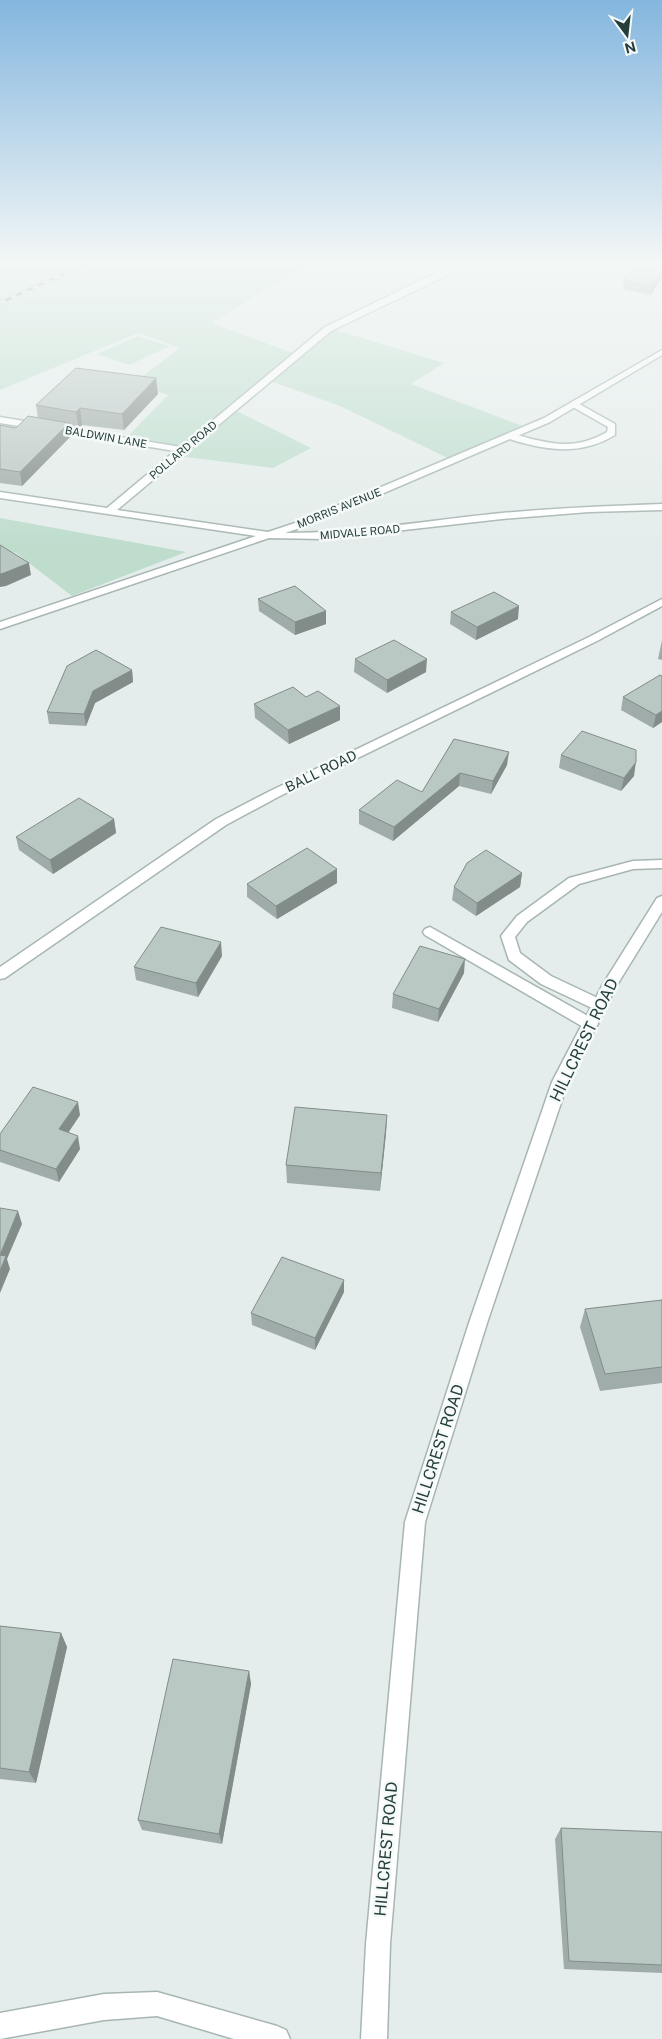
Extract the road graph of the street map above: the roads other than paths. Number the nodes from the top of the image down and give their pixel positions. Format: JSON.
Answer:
{"nodes":[{"id":1,"x":293,"y":358,"type":"edge"},
{"id":2,"x":652,"y":358,"type":"edge"},
{"id":3,"x":574,"y":404,"type":"junction"},
{"id":4,"x":0,"y":420,"type":"edge"},
{"id":5,"x":510,"y":436,"type":"junction"},
{"id":6,"x":183,"y":450,"type":"junction"},
{"id":7,"x":0,"y":495,"type":"edge"},
{"id":8,"x":662,"y":507,"type":"edge"},
{"id":9,"x":108,"y":512,"type":"junction"},
{"id":10,"x":270,"y":535,"type":"junction"},
{"id":11,"x":662,"y":602,"type":"edge"},
{"id":12,"x":0,"y":626,"type":"edge"},
{"id":13,"x":662,"y":864,"type":"edge"},
{"id":14,"x":662,"y":901,"type":"edge"},
{"id":15,"x":430,"y":932,"type":"dead end"},
{"id":16,"x":0,"y":974,"type":"edge"},
{"id":17,"x":599,"y":1005,"type":"junction"},
{"id":18,"x":590,"y":1024,"type":"junction"},
{"id":19,"x":0,"y":2026,"type":"edge"},
{"id":20,"x":277,"y":2039,"type":"edge"},
{"id":21,"x":374,"y":2039,"type":"edge"}],
"edges":[{"from":1,"to":6,"type":"street","name":"POLLARD ROAD"},
{"from":2,"to":3,"type":"street","name":"MORRIS AVENUE"},
{"from":3,"to":5,"type":"street","name":"MORRIS AVENUE"},
{"from":3,"to":5,"type":"street"},
{"from":4,"to":6,"type":"street","name":"BALDWIN LANE"},
{"from":5,"to":10,"type":"street","name":"MORRIS AVENUE"},
{"from":6,"to":9,"type":"street","name":"POLLARD ROAD"},
{"from":7,"to":9,"type":"street","name":"MIDVALE ROAD"},
{"from":8,"to":10,"type":"street","name":"MIDVALE ROAD"},
{"from":9,"to":10,"type":"street","name":"MIDVALE ROAD"},
{"from":10,"to":12,"type":"street","name":"MORRIS AVENUE"},
{"from":11,"to":16,"type":"street","name":"BALL ROAD"},
{"from":13,"to":17,"type":"street"},
{"from":14,"to":17,"type":"street","name":"HILLCREST ROAD"},
{"from":15,"to":18,"type":"street"},
{"from":17,"to":18,"type":"street","name":"HILLCREST ROAD"},
{"from":18,"to":21,"type":"street","name":"HILLCREST ROAD"},
{"from":19,"to":20,"type":"street"}]}
